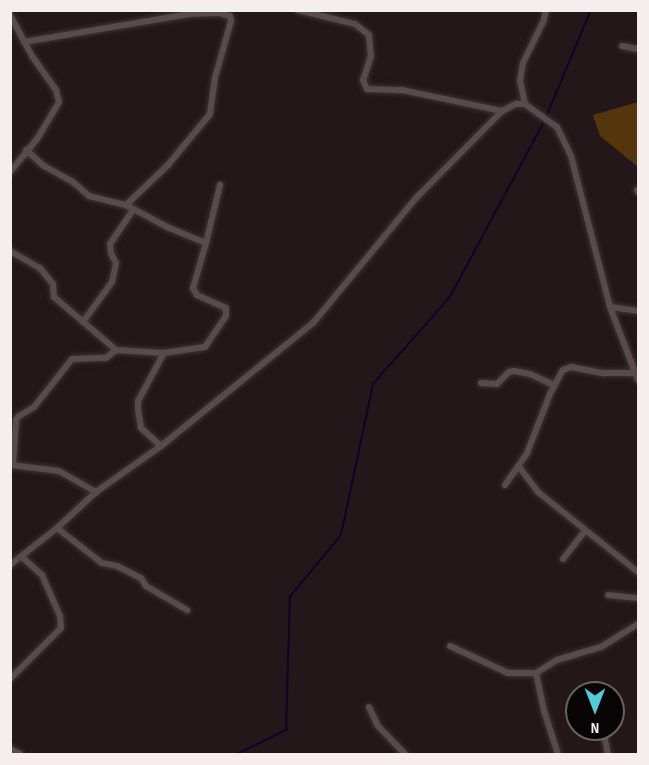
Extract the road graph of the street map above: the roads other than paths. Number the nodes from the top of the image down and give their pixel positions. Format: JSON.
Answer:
{"nodes":[{"id":1,"x":298,"y":10,"type":"edge"},
{"id":2,"x":546,"y":10,"type":"edge"},
{"id":3,"x":10,"y":15,"type":"edge"},
{"id":4,"x":24,"y":42,"type":"junction"},
{"id":5,"x":622,"y":46,"type":"dead end"},
{"id":6,"x":639,"y":49,"type":"edge"},
{"id":7,"x":525,"y":104,"type":"junction"},
{"id":8,"x":502,"y":111,"type":"junction"},
{"id":9,"x":26,"y":150,"type":"junction"},
{"id":10,"x":10,"y":172,"type":"edge"},
{"id":11,"x":220,"y":185,"type":"dead end"},
{"id":12,"x":126,"y":205,"type":"junction"},
{"id":13,"x":133,"y":210,"type":"junction"},
{"id":14,"x":207,"y":243,"type":"junction"},
{"id":15,"x":10,"y":251,"type":"edge"},
{"id":16,"x":610,"y":307,"type":"junction"},
{"id":17,"x":639,"y":311,"type":"edge"},
{"id":18,"x":83,"y":322,"type":"junction"},
{"id":19,"x":116,"y":350,"type":"junction"},
{"id":20,"x":164,"y":353,"type":"junction"},
{"id":21,"x":637,"y":373,"type":"edge"},
{"id":22,"x":639,"y":380,"type":"edge"},
{"id":23,"x":481,"y":383,"type":"dead end"},
{"id":24,"x":554,"y":385,"type":"junction"},
{"id":25,"x":160,"y":446,"type":"junction"},
{"id":26,"x":12,"y":465,"type":"edge"},
{"id":27,"x":520,"y":468,"type":"junction"},
{"id":28,"x":505,"y":485,"type":"dead end"},
{"id":29,"x":96,"y":492,"type":"junction"},
{"id":30,"x":57,"y":528,"type":"junction"},
{"id":31,"x":585,"y":531,"type":"junction"},
{"id":32,"x":22,"y":557,"type":"junction"},
{"id":33,"x":563,"y":559,"type":"dead end"},
{"id":34,"x":10,"y":565,"type":"edge"},
{"id":35,"x":639,"y":572,"type":"edge"},
{"id":36,"x":608,"y":595,"type":"dead end"},
{"id":37,"x":639,"y":598,"type":"edge"},
{"id":38,"x":187,"y":610,"type":"dead end"},
{"id":39,"x":639,"y":624,"type":"edge"},
{"id":40,"x":450,"y":646,"type":"dead end"},
{"id":41,"x":536,"y":673,"type":"junction"},
{"id":42,"x":10,"y":679,"type":"edge"},
{"id":43,"x":369,"y":706,"type":"dead end"},
{"id":44,"x":10,"y":749,"type":"edge"},
{"id":45,"x":20,"y":754,"type":"edge"},
{"id":46,"x":405,"y":754,"type":"edge"},
{"id":47,"x":558,"y":754,"type":"edge"}],
"edges":[{"from":1,"to":8,"type":"street"},
{"from":2,"to":7,"type":"street"},
{"from":3,"to":4,"type":"street"},
{"from":4,"to":9,"type":"street"},
{"from":4,"to":12,"type":"street"},
{"from":5,"to":6,"type":"street"},
{"from":7,"to":8,"type":"street"},
{"from":7,"to":16,"type":"street"},
{"from":8,"to":25,"type":"street"},
{"from":9,"to":10,"type":"street"},
{"from":9,"to":12,"type":"street"},
{"from":11,"to":14,"type":"street"},
{"from":12,"to":13,"type":"street"},
{"from":13,"to":14,"type":"street"},
{"from":13,"to":18,"type":"street"},
{"from":14,"to":20,"type":"street"},
{"from":15,"to":18,"type":"street"},
{"from":16,"to":17,"type":"street"},
{"from":16,"to":21,"type":"street"},
{"from":18,"to":19,"type":"street"},
{"from":19,"to":20,"type":"street"},
{"from":19,"to":26,"type":"street"},
{"from":20,"to":25,"type":"street"},
{"from":21,"to":22,"type":"street"},
{"from":21,"to":24,"type":"street"},
{"from":23,"to":24,"type":"street"},
{"from":24,"to":27,"type":"street"},
{"from":25,"to":29,"type":"street"},
{"from":26,"to":29,"type":"street"},
{"from":27,"to":28,"type":"street"},
{"from":27,"to":31,"type":"street"},
{"from":29,"to":30,"type":"street"},
{"from":30,"to":32,"type":"street"},
{"from":30,"to":38,"type":"street"},
{"from":31,"to":33,"type":"street"},
{"from":31,"to":35,"type":"street"},
{"from":32,"to":34,"type":"street"},
{"from":32,"to":42,"type":"street"},
{"from":36,"to":37,"type":"street"},
{"from":39,"to":41,"type":"street"},
{"from":40,"to":41,"type":"street"},
{"from":41,"to":47,"type":"street"},
{"from":43,"to":46,"type":"street"},
{"from":44,"to":45,"type":"street"}]}
